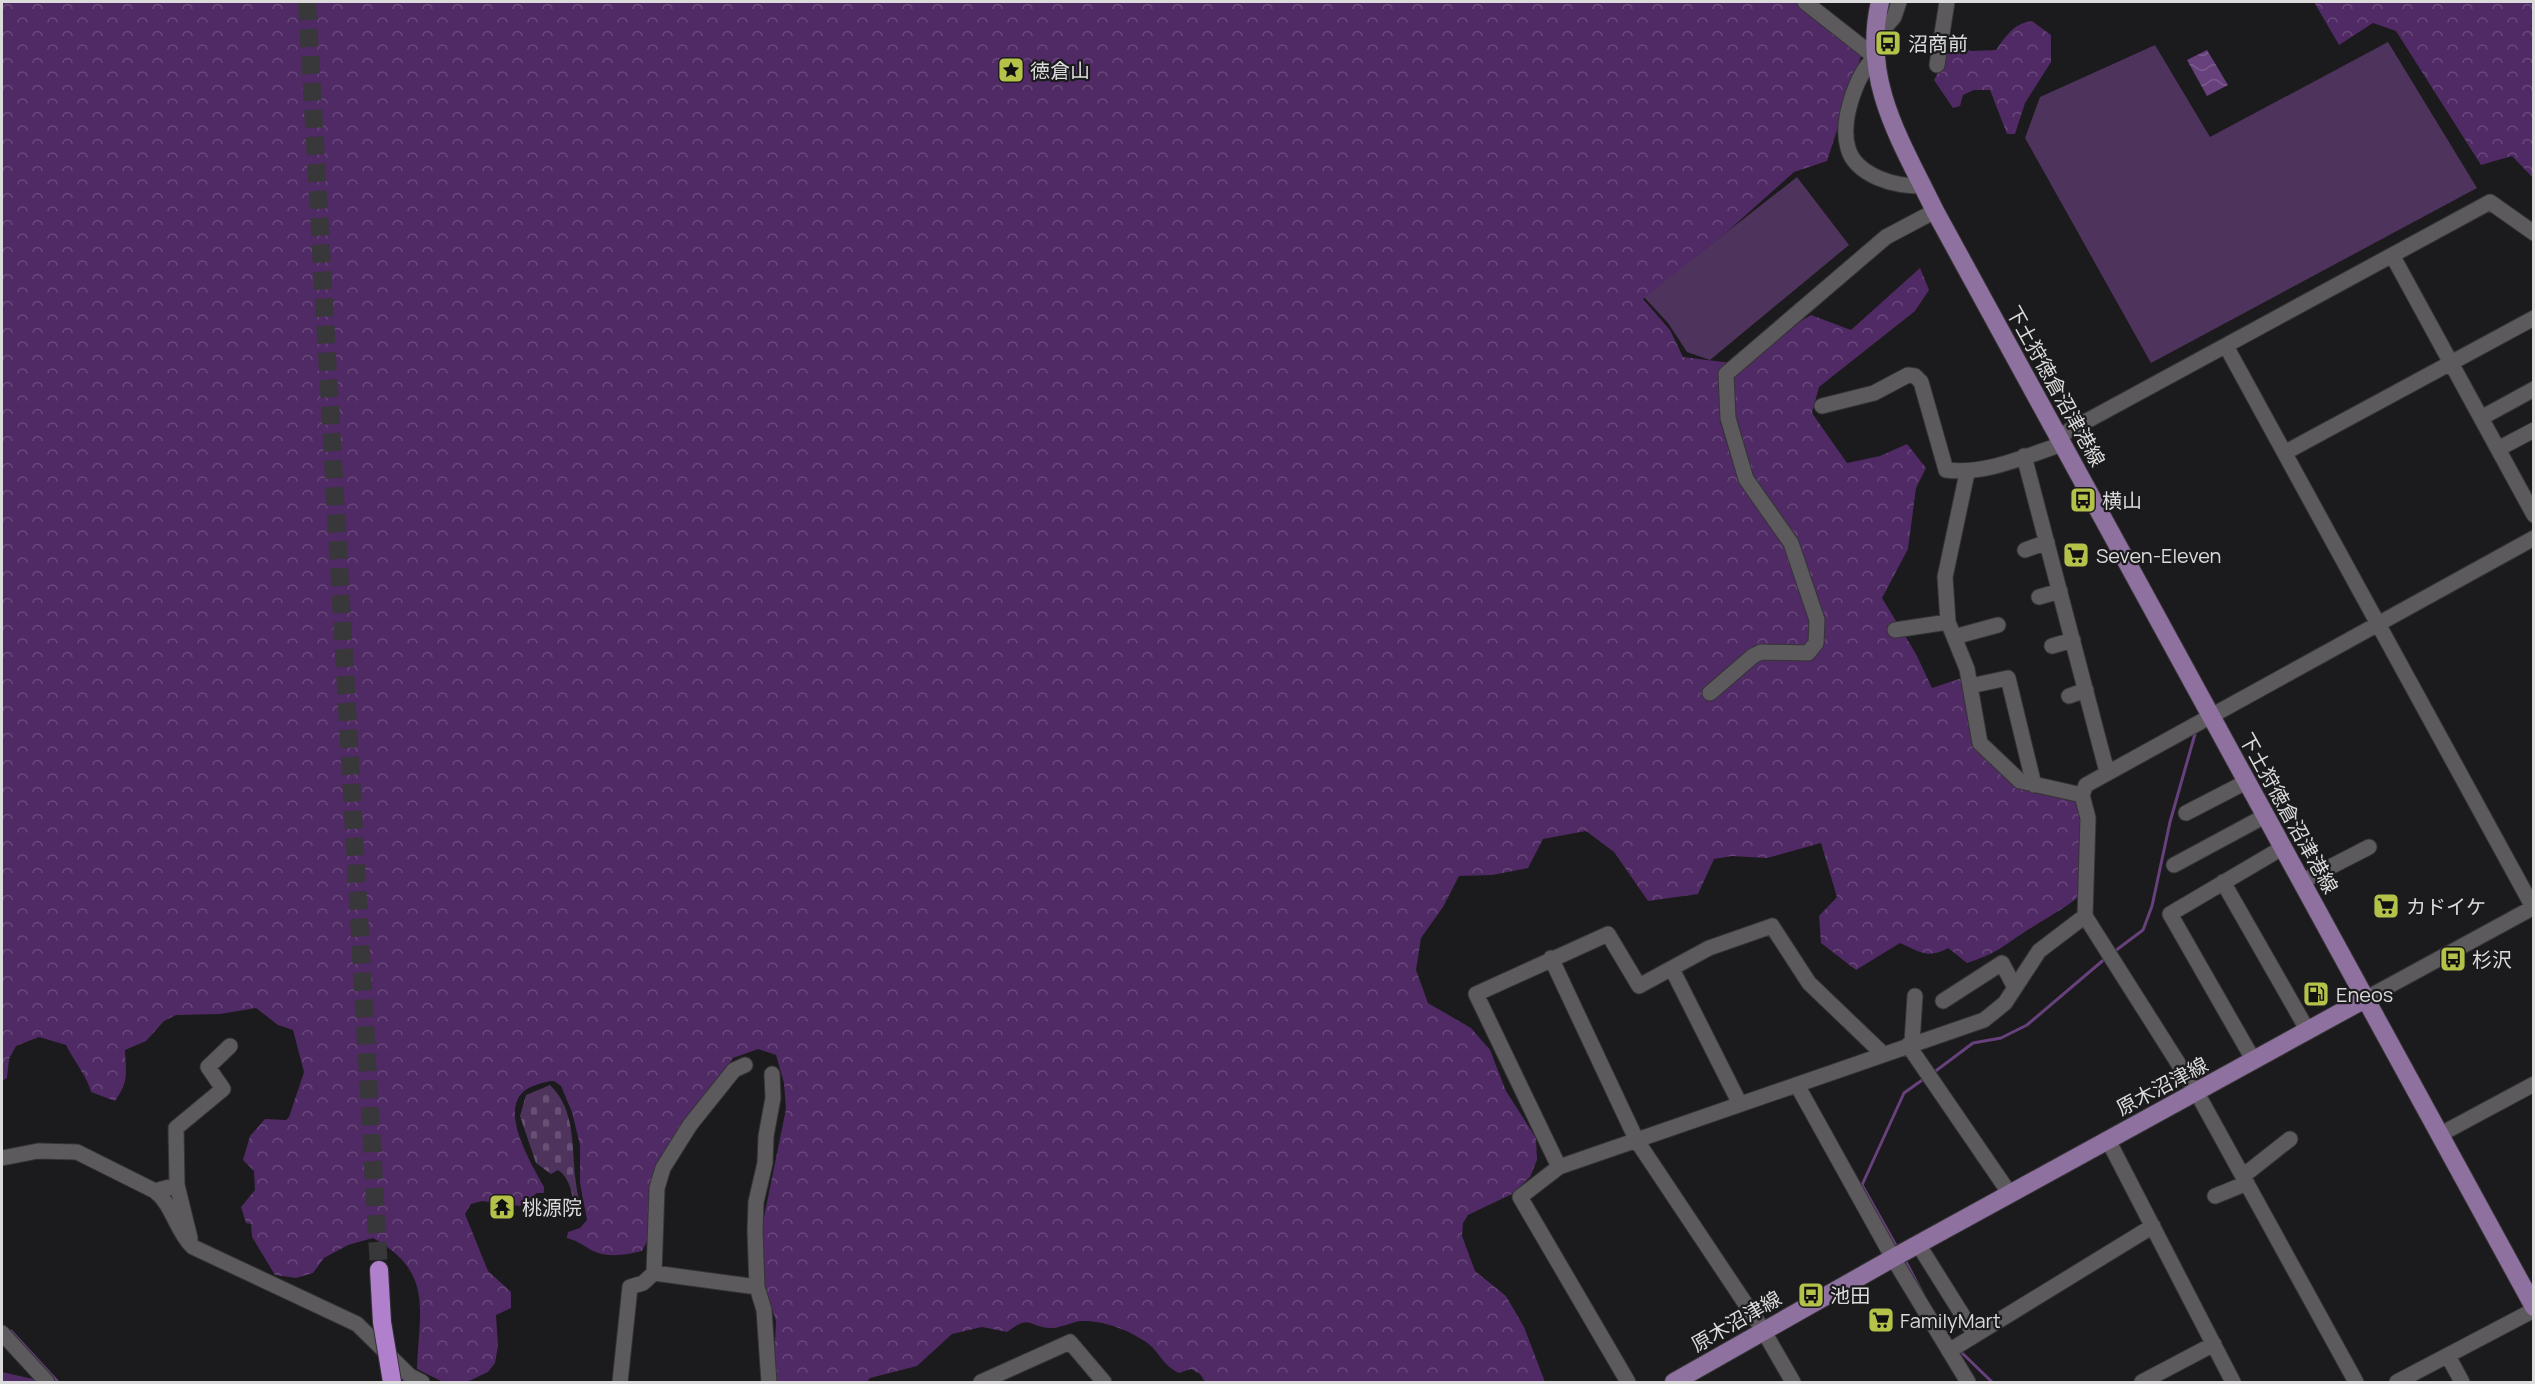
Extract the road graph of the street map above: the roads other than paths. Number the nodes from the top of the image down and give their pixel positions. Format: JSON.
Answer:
{"nodes":[{"id":1,"x":1805,"y":2,"type":"edge"},
{"id":2,"x":1880,"y":2,"type":"edge"},
{"id":3,"x":1899,"y":2,"type":"edge"},
{"id":4,"x":1947,"y":2,"type":"edge"},
{"id":5,"x":1877,"y":37,"type":"junction"},
{"id":6,"x":1875,"y":57,"type":"junction"},
{"id":7,"x":1937,"y":65,"type":"dead end"},
{"id":8,"x":1922,"y":184,"type":"junction"},
{"id":9,"x":1935,"y":211,"type":"junction"},
{"id":10,"x":2534,"y":233,"type":"edge"},
{"id":11,"x":2392,"y":255,"type":"junction"},
{"id":12,"x":2534,"y":318,"type":"edge"},
{"id":13,"x":2226,"y":346,"type":"junction"},
{"id":14,"x":2451,"y":364,"type":"junction"},
{"id":15,"x":2534,"y":389,"type":"edge"},
{"id":16,"x":1822,"y":406,"type":"dead end"},
{"id":17,"x":2481,"y":418,"type":"junction"},
{"id":18,"x":2534,"y":430,"type":"edge"},
{"id":19,"x":2061,"y":440,"type":"junction"},
{"id":20,"x":2498,"y":449,"type":"junction"},
{"id":21,"x":2286,"y":452,"type":"junction"},
{"id":22,"x":2024,"y":456,"type":"junction"},
{"id":23,"x":1967,"y":473,"type":"junction"},
{"id":24,"x":2534,"y":515,"type":"edge"},
{"id":25,"x":2534,"y":538,"type":"edge"},
{"id":26,"x":2047,"y":542,"type":"junction"},
{"id":27,"x":2025,"y":550,"type":"dead end"},
{"id":28,"x":2060,"y":591,"type":"junction"},
{"id":29,"x":2039,"y":597,"type":"dead end"},
{"id":30,"x":2378,"y":623,"type":"junction"},
{"id":31,"x":1998,"y":625,"type":"dead end"},
{"id":32,"x":1895,"y":630,"type":"dead end"},
{"id":33,"x":1951,"y":630,"type":"junction"},
{"id":34,"x":2073,"y":640,"type":"junction"},
{"id":35,"x":2052,"y":646,"type":"dead end"},
{"id":36,"x":1970,"y":686,"type":"junction"},
{"id":37,"x":2086,"y":690,"type":"junction"},
{"id":38,"x":1710,"y":693,"type":"dead end"},
{"id":39,"x":2069,"y":696,"type":"dead end"},
{"id":40,"x":2211,"y":716,"type":"junction"},
{"id":41,"x":2108,"y":772,"type":"junction"},
{"id":42,"x":2247,"y":782,"type":"junction"},
{"id":43,"x":2034,"y":785,"type":"junction"},
{"id":44,"x":2082,"y":795,"type":"junction"},
{"id":45,"x":2187,"y":813,"type":"dead end"},
{"id":46,"x":2265,"y":816,"type":"junction"},
{"id":47,"x":2369,"y":847,"type":"dead end"},
{"id":48,"x":2282,"y":848,"type":"junction"},
{"id":49,"x":2174,"y":865,"type":"dead end"},
{"id":50,"x":2223,"y":882,"type":"junction"},
{"id":51,"x":2301,"y":882,"type":"junction"},
{"id":52,"x":2533,"y":907,"type":"edge"},
{"id":53,"x":2085,"y":916,"type":"junction"},
{"id":54,"x":1551,"y":958,"type":"junction"},
{"id":55,"x":1672,"y":969,"type":"junction"},
{"id":56,"x":2014,"y":986,"type":"junction"},
{"id":57,"x":1915,"y":996,"type":"dead end"},
{"id":58,"x":2365,"y":999,"type":"junction"},
{"id":59,"x":1943,"y":1001,"type":"dead end"},
{"id":60,"x":2308,"y":1031,"type":"junction"},
{"id":61,"x":1910,"y":1044,"type":"junction"},
{"id":62,"x":230,"y":1046,"type":"dead end"},
{"id":63,"x":1882,"y":1053,"type":"junction"},
{"id":64,"x":2254,"y":1061,"type":"junction"},
{"id":65,"x":745,"y":1065,"type":"dead end"},
{"id":66,"x":772,"y":1074,"type":"dead end"},
{"id":67,"x":1797,"y":1084,"type":"junction"},
{"id":68,"x":2534,"y":1084,"type":"edge"},
{"id":69,"x":2198,"y":1093,"type":"junction"},
{"id":70,"x":1740,"y":1104,"type":"junction"},
{"id":71,"x":2439,"y":1135,"type":"junction"},
{"id":72,"x":2290,"y":1139,"type":"dead end"},
{"id":73,"x":2108,"y":1140,"type":"junction"},
{"id":74,"x":1637,"y":1141,"type":"junction"},
{"id":75,"x":2,"y":1158,"type":"edge"},
{"id":76,"x":1559,"y":1167,"type":"junction"},
{"id":77,"x":2245,"y":1179,"type":"junction"},
{"id":78,"x":177,"y":1185,"type":"junction"},
{"id":79,"x":155,"y":1191,"type":"junction"},
{"id":80,"x":2010,"y":1194,"type":"junction"},
{"id":81,"x":2215,"y":1196,"type":"dead end"},
{"id":82,"x":2152,"y":1226,"type":"junction"},
{"id":83,"x":193,"y":1247,"type":"junction"},
{"id":84,"x":1903,"y":1252,"type":"junction"},
{"id":85,"x":379,"y":1270,"type":"tunnel mouth"},
{"id":86,"x":654,"y":1273,"type":"junction"},
{"id":87,"x":757,"y":1287,"type":"junction"},
{"id":88,"x":2534,"y":1308,"type":"edge"},
{"id":89,"x":382,"y":1322,"type":"junction"},
{"id":90,"x":1763,"y":1330,"type":"junction"},
{"id":91,"x":2,"y":1333,"type":"edge"},
{"id":92,"x":1975,"y":1335,"type":"junction"},
{"id":93,"x":2214,"y":1344,"type":"junction"},
{"id":94,"x":1954,"y":1347,"type":"junction"},
{"id":95,"x":2448,"y":1356,"type":"junction"},
{"id":96,"x":1102,"y":1372,"type":"edge"},
{"id":97,"x":2417,"y":1378,"type":"edge"},
{"id":98,"x":47,"y":1383,"type":"edge"},
{"id":99,"x":379,"y":1383,"type":"edge"},
{"id":100,"x":392,"y":1383,"type":"edge"},
{"id":101,"x":422,"y":1383,"type":"edge"},
{"id":102,"x":620,"y":1383,"type":"edge"},
{"id":103,"x":769,"y":1383,"type":"edge"},
{"id":104,"x":981,"y":1383,"type":"edge"},
{"id":105,"x":1628,"y":1383,"type":"edge"},
{"id":106,"x":1674,"y":1383,"type":"edge"},
{"id":107,"x":1792,"y":1383,"type":"edge"},
{"id":108,"x":1968,"y":1383,"type":"edge"},
{"id":109,"x":2142,"y":1383,"type":"edge"},
{"id":110,"x":2233,"y":1383,"type":"edge"},
{"id":111,"x":2356,"y":1383,"type":"edge"},
{"id":112,"x":2397,"y":1383,"type":"edge"},
{"id":113,"x":2462,"y":1383,"type":"edge"}],
"edges":[{"from":1,"to":6,"type":"street"},
{"from":2,"to":5,"type":"main road","name":"下土狩徳倉沼津港線"},
{"from":3,"to":5,"type":"street"},
{"from":4,"to":7,"type":"street"},
{"from":5,"to":6,"type":"main road","name":"下土狩徳倉沼津港線"},
{"from":6,"to":8,"type":"main road","name":"下土狩徳倉沼津港線"},
{"from":6,"to":8,"type":"street"},
{"from":8,"to":9,"type":"main road","name":"下土狩徳倉沼津港線"},
{"from":9,"to":19,"type":"main road","name":"下土狩徳倉沼津港線"},
{"from":9,"to":38,"type":"street"},
{"from":10,"to":11,"type":"street"},
{"from":11,"to":13,"type":"street"},
{"from":11,"to":14,"type":"street"},
{"from":12,"to":14,"type":"street"},
{"from":13,"to":19,"type":"street"},
{"from":13,"to":21,"type":"street"},
{"from":14,"to":17,"type":"street"},
{"from":14,"to":21,"type":"street"},
{"from":15,"to":17,"type":"street"},
{"from":16,"to":23,"type":"street"},
{"from":17,"to":20,"type":"street"},
{"from":18,"to":20,"type":"street"},
{"from":19,"to":22,"type":"street"},
{"from":19,"to":40,"type":"main road","name":"下土狩徳倉沼津港線"},
{"from":20,"to":24,"type":"street"},
{"from":21,"to":30,"type":"street"},
{"from":22,"to":23,"type":"street"},
{"from":22,"to":26,"type":"street"},
{"from":23,"to":33,"type":"street"},
{"from":25,"to":30,"type":"street"},
{"from":26,"to":27,"type":"street"},
{"from":26,"to":28,"type":"street"},
{"from":28,"to":29,"type":"street"},
{"from":28,"to":34,"type":"street"},
{"from":30,"to":40,"type":"street"},
{"from":30,"to":52,"type":"street"},
{"from":31,"to":33,"type":"street"},
{"from":32,"to":33,"type":"street"},
{"from":33,"to":36,"type":"street"},
{"from":34,"to":35,"type":"street"},
{"from":34,"to":37,"type":"street"},
{"from":36,"to":43,"type":"street"},
{"from":36,"to":43,"type":"street"},
{"from":37,"to":39,"type":"street"},
{"from":37,"to":41,"type":"street"},
{"from":40,"to":41,"type":"street"},
{"from":40,"to":42,"type":"main road","name":"下土狩徳倉沼津港線"},
{"from":41,"to":44,"type":"street"},
{"from":42,"to":45,"type":"street"},
{"from":42,"to":46,"type":"main road","name":"下土狩徳倉沼津港線"},
{"from":43,"to":44,"type":"street"},
{"from":44,"to":53,"type":"street"},
{"from":46,"to":48,"type":"main road","name":"下土狩徳倉沼津港線"},
{"from":46,"to":49,"type":"street"},
{"from":47,"to":51,"type":"street"},
{"from":48,"to":50,"type":"street"},
{"from":48,"to":51,"type":"main road","name":"下土狩徳倉沼津港線"},
{"from":50,"to":60,"type":"street"},
{"from":50,"to":64,"type":"street"},
{"from":51,"to":58,"type":"main road","name":"下土狩徳倉沼津港線"},
{"from":52,"to":58,"type":"street"},
{"from":53,"to":56,"type":"street"},
{"from":53,"to":69,"type":"street"},
{"from":54,"to":55,"type":"street"},
{"from":54,"to":74,"type":"street"},
{"from":54,"to":76,"type":"street"},
{"from":55,"to":63,"type":"street"},
{"from":55,"to":70,"type":"street"},
{"from":56,"to":59,"type":"street"},
{"from":56,"to":61,"type":"street"},
{"from":57,"to":61,"type":"street"},
{"from":58,"to":60,"type":"main road","name":"原木沼津線"},
{"from":58,"to":71,"type":"main road"},
{"from":60,"to":64,"type":"main road","name":"原木沼津線"},
{"from":61,"to":63,"type":"street"},
{"from":61,"to":80,"type":"street"},
{"from":62,"to":78,"type":"street"},
{"from":63,"to":67,"type":"street"},
{"from":64,"to":69,"type":"main road","name":"原木沼津線"},
{"from":65,"to":86,"type":"street"},
{"from":66,"to":87,"type":"street"},
{"from":67,"to":70,"type":"street"},
{"from":67,"to":84,"type":"street"},
{"from":68,"to":71,"type":"street"},
{"from":69,"to":73,"type":"main road","name":"原木沼津線"},
{"from":69,"to":77,"type":"street"},
{"from":70,"to":74,"type":"street"},
{"from":71,"to":88,"type":"main road"},
{"from":72,"to":77,"type":"street"},
{"from":73,"to":80,"type":"main road","name":"原木沼津線"},
{"from":73,"to":82,"type":"street"},
{"from":74,"to":76,"type":"street"},
{"from":74,"to":90,"type":"street"},
{"from":75,"to":79,"type":"street"},
{"from":76,"to":105,"type":"street"},
{"from":77,"to":81,"type":"street"},
{"from":77,"to":111,"type":"street"},
{"from":78,"to":79,"type":"street"},
{"from":78,"to":83,"type":"street"},
{"from":79,"to":83,"type":"street"},
{"from":80,"to":84,"type":"main road","name":"原木沼津線"},
{"from":82,"to":92,"type":"street"},
{"from":82,"to":93,"type":"street"},
{"from":83,"to":101,"type":"street"},
{"from":84,"to":90,"type":"main road","name":"原木沼津線"},
{"from":84,"to":92,"type":"street"},
{"from":84,"to":94,"type":"street"},
{"from":85,"to":89,"type":"highway"},
{"from":86,"to":87,"type":"street"},
{"from":86,"to":102,"type":"street"},
{"from":87,"to":103,"type":"street"},
{"from":88,"to":95,"type":"street"},
{"from":89,"to":99,"type":"highway","bridge":true},
{"from":89,"to":100,"type":"highway","bridge":true},
{"from":90,"to":106,"type":"main road","name":"原木沼津線"},
{"from":90,"to":107,"type":"street"},
{"from":91,"to":98,"type":"street"},
{"from":92,"to":94,"type":"street"},
{"from":93,"to":109,"type":"street"},
{"from":93,"to":110,"type":"street"},
{"from":94,"to":108,"type":"street"},
{"from":95,"to":97,"type":"street"},
{"from":95,"to":113,"type":"street"},
{"from":96,"to":104,"type":"street"},
{"from":97,"to":112,"type":"street"}]}
